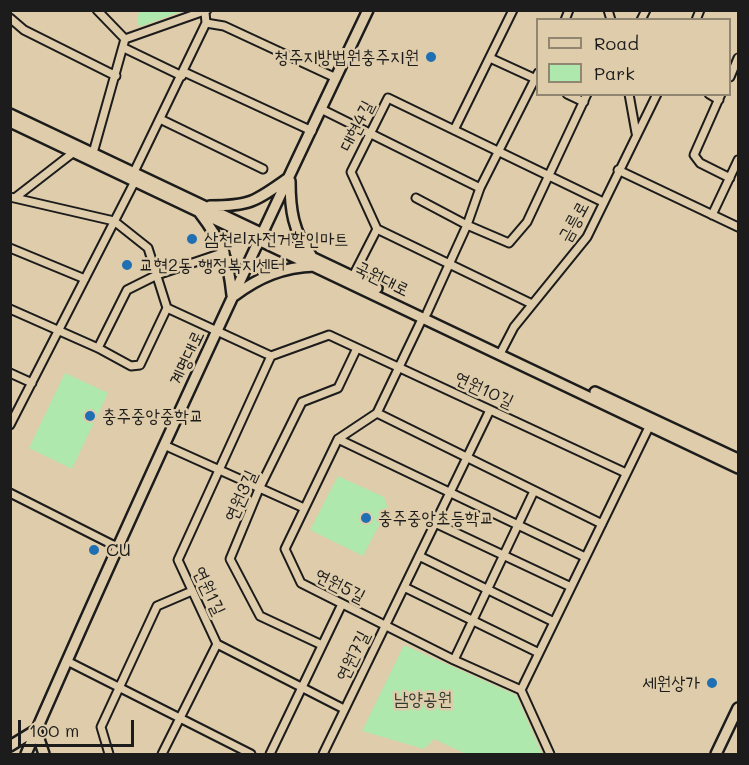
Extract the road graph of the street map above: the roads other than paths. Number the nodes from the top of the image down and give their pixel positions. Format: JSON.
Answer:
{"nodes":[{"id":1,"x":98,"y":10,"type":"edge"},
{"id":2,"x":368,"y":10,"type":"edge"},
{"id":3,"x":513,"y":10,"type":"edge"},
{"id":4,"x":206,"y":11,"type":"edge"},
{"id":5,"x":10,"y":18,"type":"edge"},
{"id":6,"x":206,"y":23,"type":"junction"},
{"id":7,"x":125,"y":39,"type":"junction"},
{"id":8,"x":124,"y":48,"type":"junction"},
{"id":9,"x":490,"y":58,"type":"junction"},
{"id":10,"x":738,"y":58,"type":"edge"},
{"id":11,"x":731,"y":73,"type":"edge"},
{"id":12,"x":183,"y":74,"type":"junction"},
{"id":13,"x":116,"y":76,"type":"junction"},
{"id":14,"x":536,"y":77,"type":"edge"},
{"id":15,"x":336,"y":78,"type":"junction"},
{"id":16,"x":536,"y":79,"type":"edge"},
{"id":17,"x":571,"y":96,"type":"edge"},
{"id":18,"x":586,"y":96,"type":"edge"},
{"id":19,"x":629,"y":96,"type":"edge"},
{"id":20,"x":656,"y":96,"type":"edge"},
{"id":21,"x":720,"y":97,"type":"edge"},
{"id":22,"x":584,"y":102,"type":"junction"},
{"id":23,"x":321,"y":109,"type":"junction"},
{"id":24,"x":10,"y":114,"type":"edge"},
{"id":25,"x":160,"y":119,"type":"junction"},
{"id":26,"x":10,"y":122,"type":"edge"},
{"id":27,"x":454,"y":130,"type":"junction"},
{"id":28,"x":312,"y":131,"type":"junction"},
{"id":29,"x":369,"y":133,"type":"junction"},
{"id":30,"x":636,"y":133,"type":"junction"},
{"id":31,"x":74,"y":152,"type":"junction"},
{"id":32,"x":499,"y":152,"type":"junction"},
{"id":33,"x":93,"y":153,"type":"junction"},
{"id":34,"x":738,"y":160,"type":"edge"},
{"id":35,"x":263,"y":169,"type":"dead end"},
{"id":36,"x":618,"y":170,"type":"junction"},
{"id":37,"x":134,"y":176,"type":"junction"},
{"id":38,"x":549,"y":176,"type":"junction"},
{"id":39,"x":290,"y":178,"type":"junction"},
{"id":40,"x":730,"y":178,"type":"junction"},
{"id":41,"x":480,"y":188,"type":"junction"},
{"id":42,"x":13,"y":197,"type":"edge"},
{"id":43,"x":416,"y":198,"type":"dead end"},
{"id":44,"x":603,"y":202,"type":"junction"},
{"id":45,"x":201,"y":208,"type":"junction"},
{"id":46,"x":712,"y":215,"type":"junction"},
{"id":47,"x":114,"y":221,"type":"junction"},
{"id":48,"x":467,"y":225,"type":"junction"},
{"id":49,"x":738,"y":227,"type":"edge"},
{"id":50,"x":377,"y":229,"type":"junction"},
{"id":51,"x":260,"y":235,"type":"junction"},
{"id":52,"x":10,"y":248,"type":"edge"},
{"id":53,"x":225,"y":252,"type":"junction"},
{"id":54,"x":312,"y":257,"type":"junction"},
{"id":55,"x":448,"y":264,"type":"junction"},
{"id":56,"x":318,"y":266,"type":"junction"},
{"id":57,"x":157,"y":275,"type":"junction"},
{"id":58,"x":353,"y":276,"type":"junction"},
{"id":59,"x":85,"y":279,"type":"junction"},
{"id":60,"x":232,"y":297,"type":"junction"},
{"id":61,"x":532,"y":304,"type":"junction"},
{"id":62,"x":166,"y":308,"type":"junction"},
{"id":63,"x":10,"y":309,"type":"edge"},
{"id":64,"x":425,"y":315,"type":"junction"},
{"id":65,"x":58,"y":330,"type":"junction"},
{"id":66,"x":218,"y":331,"type":"junction"},
{"id":67,"x":98,"y":348,"type":"junction"},
{"id":68,"x":357,"y":348,"type":"junction"},
{"id":69,"x":502,"y":351,"type":"junction"},
{"id":70,"x":271,"y":356,"type":"junction"},
{"id":71,"x":399,"y":367,"type":"junction"},
{"id":72,"x":10,"y":373,"type":"edge"},
{"id":73,"x":32,"y":383,"type":"junction"},
{"id":74,"x":490,"y":410,"type":"junction"},
{"id":75,"x":377,"y":413,"type":"junction"},
{"id":76,"x":10,"y":424,"type":"edge"},
{"id":77,"x":650,"y":425,"type":"junction"},
{"id":78,"x":338,"y":439,"type":"junction"},
{"id":79,"x":164,"y":445,"type":"junction"},
{"id":80,"x":467,"y":458,"type":"junction"},
{"id":81,"x":738,"y":459,"type":"edge"},
{"id":82,"x":738,"y":468,"type":"edge"},
{"id":83,"x":219,"y":470,"type":"junction"},
{"id":84,"x":626,"y":473,"type":"junction"},
{"id":85,"x":259,"y":489,"type":"junction"},
{"id":86,"x":534,"y":491,"type":"junction"},
{"id":87,"x":451,"y":492,"type":"junction"},
{"id":88,"x":10,"y":493,"type":"edge"},
{"id":89,"x":304,"y":508,"type":"junction"},
{"id":90,"x":435,"y":523,"type":"junction"},
{"id":91,"x":519,"y":524,"type":"junction"},
{"id":92,"x":602,"y":524,"type":"junction"},
{"id":93,"x":117,"y":547,"type":"junction"},
{"id":94,"x":419,"y":556,"type":"junction"},
{"id":95,"x":504,"y":556,"type":"junction"},
{"id":96,"x":585,"y":557,"type":"junction"},
{"id":97,"x":404,"y":587,"type":"junction"},
{"id":98,"x":571,"y":587,"type":"junction"},
{"id":99,"x":487,"y":590,"type":"junction"},
{"id":100,"x":192,"y":591,"type":"junction"},
{"id":101,"x":342,"y":604,"type":"junction"},
{"id":102,"x":473,"y":621,"type":"junction"},
{"id":103,"x":554,"y":622,"type":"junction"},
{"id":104,"x":385,"y":626,"type":"junction"},
{"id":105,"x":217,"y":644,"type":"junction"},
{"id":106,"x":322,"y":645,"type":"junction"},
{"id":107,"x":539,"y":653,"type":"junction"},
{"id":108,"x":454,"y":660,"type":"junction"},
{"id":109,"x":67,"y":661,"type":"junction"},
{"id":110,"x":118,"y":687,"type":"junction"},
{"id":111,"x":302,"y":687,"type":"junction"},
{"id":112,"x":521,"y":690,"type":"junction"},
{"id":113,"x":344,"y":709,"type":"junction"},
{"id":114,"x":737,"y":713,"type":"edge"},
{"id":115,"x":181,"y":718,"type":"junction"},
{"id":116,"x":36,"y":730,"type":"junction"},
{"id":117,"x":10,"y":746,"type":"edge"},
{"id":118,"x":26,"y":754,"type":"edge"},
{"id":119,"x":44,"y":754,"type":"edge"},
{"id":120,"x":109,"y":754,"type":"edge"},
{"id":121,"x":162,"y":754,"type":"edge"},
{"id":122,"x":250,"y":754,"type":"edge"},
{"id":123,"x":270,"y":754,"type":"edge"},
{"id":124,"x":323,"y":754,"type":"edge"},
{"id":125,"x":550,"y":754,"type":"edge"},
{"id":126,"x":716,"y":754,"type":"edge"}],
"edges":[{"from":1,"to":7,"type":"street"},
{"from":2,"to":15,"type":"street","name":"계명대로"},
{"from":3,"to":9,"type":"street"},
{"from":4,"to":6,"type":"street"},
{"from":4,"to":7,"type":"street"},
{"from":5,"to":13,"type":"street"},
{"from":6,"to":12,"type":"street"},
{"from":6,"to":15,"type":"street"},
{"from":7,"to":8,"type":"street"},
{"from":8,"to":12,"type":"street"},
{"from":8,"to":13,"type":"street"},
{"from":9,"to":14,"type":"street"},
{"from":9,"to":27,"type":"street"},
{"from":10,"to":11,"type":"street"},
{"from":12,"to":25,"type":"street"},
{"from":12,"to":28,"type":"street"},
{"from":13,"to":33,"type":"street"},
{"from":15,"to":23,"type":"street","name":"계명대로"},
{"from":16,"to":32,"type":"street"},
{"from":17,"to":22,"type":"street"},
{"from":18,"to":22,"type":"street"},
{"from":19,"to":30,"type":"street"},
{"from":20,"to":30,"type":"street","name":"금릉로"},
{"from":21,"to":40,"type":"street"},
{"from":22,"to":38,"type":"street"},
{"from":23,"to":28,"type":"street","name":"계명대로"},
{"from":23,"to":29,"type":"street"},
{"from":24,"to":33,"type":"street","name":"국원대로"},
{"from":25,"to":35,"type":"street"},
{"from":25,"to":37,"type":"street"},
{"from":26,"to":31,"type":"street","name":"국원대로"},
{"from":27,"to":29,"type":"street","name":"대현4길"},
{"from":27,"to":32,"type":"street","name":"대현4길"},
{"from":28,"to":39,"type":"street","name":"계명대로"},
{"from":29,"to":41,"type":"street"},
{"from":29,"to":50,"type":"street","name":"대현4길"},
{"from":30,"to":36,"type":"street","name":"금릉로"},
{"from":31,"to":37,"type":"street","name":"국원대로"},
{"from":31,"to":42,"type":"street"},
{"from":32,"to":38,"type":"street","name":"대현4길"},
{"from":32,"to":41,"type":"street"},
{"from":33,"to":37,"type":"street","name":"국원대로"},
{"from":34,"to":40,"type":"street"},
{"from":36,"to":44,"type":"street","name":"금릉로"},
{"from":36,"to":46,"type":"street"},
{"from":37,"to":45,"type":"street","name":"국원대로"},
{"from":37,"to":47,"type":"street"},
{"from":38,"to":44,"type":"street","name":"대현4길"},
{"from":38,"to":48,"type":"street"},
{"from":39,"to":45,"type":"street"},
{"from":39,"to":51,"type":"street","name":"계명대로"},
{"from":39,"to":54,"type":"street"},
{"from":40,"to":46,"type":"street"},
{"from":41,"to":48,"type":"street"},
{"from":42,"to":47,"type":"street"},
{"from":43,"to":48,"type":"street"},
{"from":44,"to":61,"type":"street","name":"금릉로"},
{"from":45,"to":51,"type":"street","name":"국원대로"},
{"from":45,"to":53,"type":"street"},
{"from":46,"to":49,"type":"street"},
{"from":47,"to":57,"type":"street"},
{"from":47,"to":59,"type":"street"},
{"from":48,"to":55,"type":"street"},
{"from":50,"to":55,"type":"street"},
{"from":50,"to":58,"type":"street"},
{"from":51,"to":54,"type":"street","name":"국원대로"},
{"from":51,"to":56,"type":"street","name":"국원대로"},
{"from":51,"to":60,"type":"street","name":"계명대로"},
{"from":52,"to":59,"type":"street"},
{"from":53,"to":57,"type":"street"},
{"from":53,"to":60,"type":"street"},
{"from":54,"to":58,"type":"street","name":"국원대로"},
{"from":55,"to":61,"type":"street"},
{"from":55,"to":64,"type":"street"},
{"from":56,"to":60,"type":"street"},
{"from":56,"to":64,"type":"street","name":"국원대로"},
{"from":57,"to":62,"type":"street"},
{"from":57,"to":67,"type":"street"},
{"from":58,"to":64,"type":"street","name":"국원대로"},
{"from":59,"to":65,"type":"street"},
{"from":60,"to":66,"type":"street","name":"계명대로"},
{"from":61,"to":69,"type":"street","name":"금릉로"},
{"from":62,"to":66,"type":"street"},
{"from":62,"to":67,"type":"street"},
{"from":63,"to":65,"type":"street"},
{"from":64,"to":69,"type":"street","name":"국원대로"},
{"from":64,"to":71,"type":"street"},
{"from":65,"to":67,"type":"street"},
{"from":65,"to":73,"type":"street"},
{"from":66,"to":70,"type":"street"},
{"from":66,"to":79,"type":"street","name":"계명대로"},
{"from":68,"to":70,"type":"street","name":"연원10길"},
{"from":68,"to":71,"type":"street","name":"연원10길"},
{"from":68,"to":85,"type":"street","name":"연원3길"},
{"from":69,"to":77,"type":"street","name":"국원대로"},
{"from":69,"to":81,"type":"street","name":"국원대로"},
{"from":70,"to":83,"type":"street","name":"연원1길"},
{"from":71,"to":74,"type":"street","name":"연원10길"},
{"from":71,"to":75,"type":"street"},
{"from":72,"to":73,"type":"street"},
{"from":73,"to":76,"type":"street"},
{"from":74,"to":80,"type":"street","name":"연원7길"},
{"from":74,"to":84,"type":"street","name":"연원10길"},
{"from":75,"to":78,"type":"street"},
{"from":75,"to":80,"type":"street"},
{"from":77,"to":82,"type":"street","name":"국원대로"},
{"from":77,"to":84,"type":"street"},
{"from":78,"to":87,"type":"street"},
{"from":78,"to":89,"type":"street","name":"연원5길"},
{"from":79,"to":83,"type":"street"},
{"from":79,"to":93,"type":"street","name":"계명대로"},
{"from":80,"to":86,"type":"street"},
{"from":80,"to":87,"type":"street","name":"연원7길"},
{"from":83,"to":85,"type":"street"},
{"from":83,"to":100,"type":"street","name":"연원1길"},
{"from":84,"to":92,"type":"street"},
{"from":85,"to":89,"type":"street"},
{"from":85,"to":106,"type":"street","name":"연원3길"},
{"from":86,"to":91,"type":"street"},
{"from":86,"to":92,"type":"street"},
{"from":87,"to":90,"type":"street","name":"연원7길"},
{"from":87,"to":91,"type":"street"},
{"from":88,"to":93,"type":"street"},
{"from":89,"to":101,"type":"street","name":"연원5길"},
{"from":90,"to":94,"type":"street","name":"연원7길"},
{"from":90,"to":95,"type":"street"},
{"from":91,"to":95,"type":"street"},
{"from":91,"to":96,"type":"street"},
{"from":92,"to":96,"type":"street"},
{"from":93,"to":109,"type":"street","name":"계명대로"},
{"from":94,"to":97,"type":"street","name":"연원7길"},
{"from":94,"to":99,"type":"street"},
{"from":95,"to":98,"type":"street"},
{"from":95,"to":99,"type":"street"},
{"from":96,"to":98,"type":"street"},
{"from":97,"to":102,"type":"street"},
{"from":97,"to":104,"type":"street","name":"연원7길"},
{"from":98,"to":103,"type":"street"},
{"from":99,"to":102,"type":"street"},
{"from":99,"to":103,"type":"street"},
{"from":100,"to":105,"type":"street","name":"연원1길"},
{"from":100,"to":110,"type":"street"},
{"from":101,"to":104,"type":"street","name":"연원5길"},
{"from":101,"to":106,"type":"street"},
{"from":102,"to":107,"type":"street"},
{"from":102,"to":108,"type":"street"},
{"from":103,"to":107,"type":"street"},
{"from":104,"to":108,"type":"street","name":"연원5길"},
{"from":104,"to":113,"type":"street","name":"연원7길"},
{"from":105,"to":111,"type":"street","name":"연원1길"},
{"from":105,"to":115,"type":"street"},
{"from":106,"to":111,"type":"street"},
{"from":107,"to":112,"type":"street"},
{"from":108,"to":112,"type":"street","name":"연원5길"},
{"from":109,"to":110,"type":"street"},
{"from":109,"to":116,"type":"street","name":"계명대로"},
{"from":110,"to":115,"type":"street"},
{"from":110,"to":120,"type":"street"},
{"from":111,"to":113,"type":"street","name":"연원1길"},
{"from":111,"to":123,"type":"street"},
{"from":112,"to":125,"type":"street"},
{"from":113,"to":124,"type":"street","name":"연원7길"},
{"from":114,"to":126,"type":"street"},
{"from":115,"to":121,"type":"street"},
{"from":115,"to":122,"type":"street"},
{"from":116,"to":117,"type":"street"},
{"from":116,"to":118,"type":"street","name":"계명대로"},
{"from":116,"to":119,"type":"street"}]}
